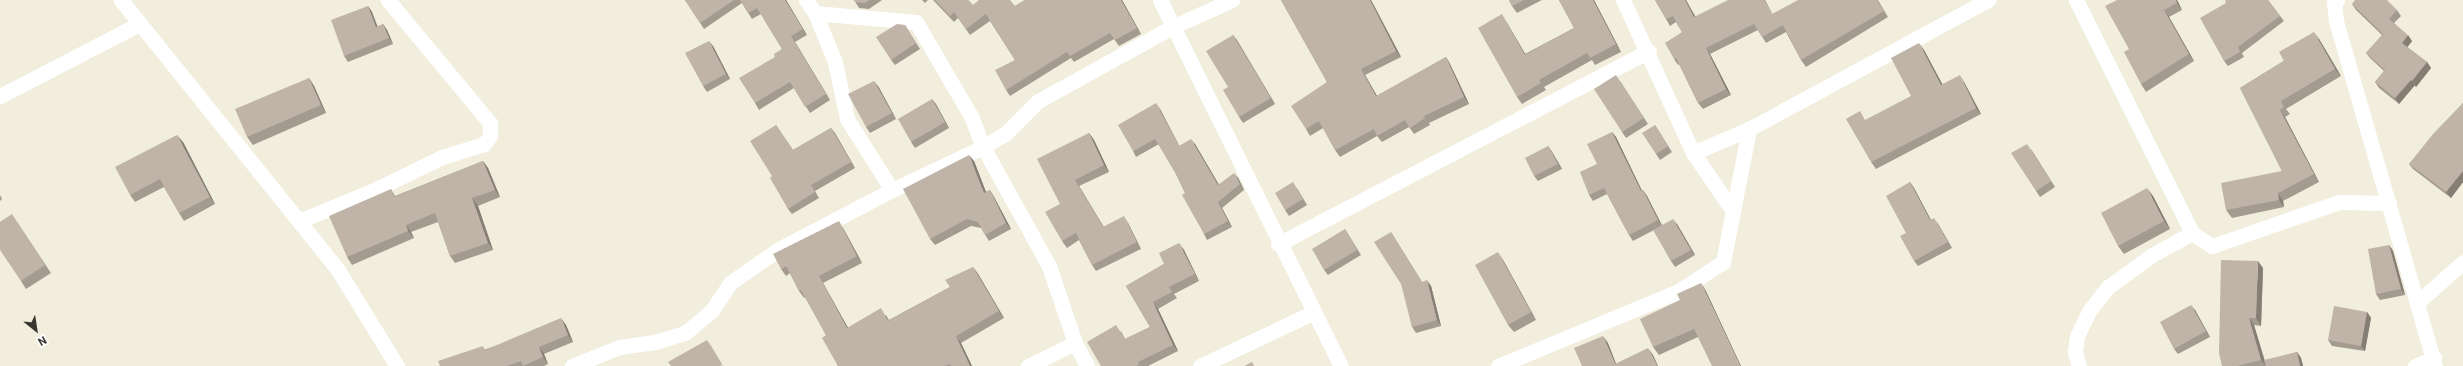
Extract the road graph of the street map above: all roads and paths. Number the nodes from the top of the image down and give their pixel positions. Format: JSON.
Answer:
{"nodes":[{"id":1,"x":121,"y":0,"type":"edge"},
{"id":2,"x":388,"y":0,"type":"edge"},
{"id":3,"x":806,"y":0,"type":"edge"},
{"id":4,"x":1160,"y":0,"type":"edge"},
{"id":5,"x":1232,"y":0,"type":"edge"},
{"id":6,"x":1624,"y":0,"type":"edge"},
{"id":7,"x":1988,"y":0,"type":"edge"},
{"id":8,"x":2076,"y":0,"type":"edge"},
{"id":9,"x":2337,"y":0,"type":"edge"},
{"id":10,"x":815,"y":13,"type":"junction"},
{"id":11,"x":140,"y":24,"type":"junction"},
{"id":12,"x":1174,"y":26,"type":"junction"},
{"id":13,"x":1649,"y":51,"type":"junction"},
{"id":14,"x":0,"y":96,"type":"edge"},
{"id":15,"x":1750,"y":129,"type":"junction"},
{"id":16,"x":983,"y":147,"type":"junction"},
{"id":17,"x":1693,"y":153,"type":"junction"},
{"id":18,"x":892,"y":190,"type":"junction"},
{"id":19,"x":2389,"y":203,"type":"junction"},
{"id":20,"x":1733,"y":211,"type":"junction"},
{"id":21,"x":299,"y":221,"type":"junction"},
{"id":22,"x":2192,"y":233,"type":"junction"},
{"id":23,"x":1278,"y":244,"type":"junction"},
{"id":24,"x":2463,"y":262,"type":"edge"},
{"id":25,"x":2418,"y":302,"type":"junction"},
{"id":26,"x":1314,"y":312,"type":"junction"},
{"id":27,"x":1075,"y":343,"type":"junction"},
{"id":28,"x":2435,"y":362,"type":"edge"},
{"id":29,"x":397,"y":366,"type":"edge"},
{"id":30,"x":572,"y":366,"type":"edge"},
{"id":31,"x":1028,"y":366,"type":"edge"},
{"id":32,"x":1087,"y":366,"type":"edge"},
{"id":33,"x":1200,"y":366,"type":"edge"},
{"id":34,"x":1341,"y":366,"type":"edge"},
{"id":35,"x":1498,"y":366,"type":"edge"},
{"id":36,"x":2079,"y":366,"type":"edge"},
{"id":37,"x":2415,"y":366,"type":"edge"}],
"edges":[{"from":1,"to":11,"type":"street"},
{"from":2,"to":21,"type":"street"},
{"from":3,"to":10,"type":"street"},
{"from":4,"to":12,"type":"street"},
{"from":5,"to":12,"type":"street"},
{"from":6,"to":13,"type":"street"},
{"from":7,"to":15,"type":"street"},
{"from":8,"to":22,"type":"street"},
{"from":9,"to":19,"type":"street"},
{"from":10,"to":16,"type":"street"},
{"from":10,"to":18,"type":"street"},
{"from":11,"to":14,"type":"street"},
{"from":11,"to":21,"type":"street"},
{"from":12,"to":16,"type":"street"},
{"from":12,"to":23,"type":"street"},
{"from":13,"to":17,"type":"street"},
{"from":13,"to":23,"type":"street"},
{"from":15,"to":17,"type":"street"},
{"from":15,"to":20,"type":"street"},
{"from":16,"to":18,"type":"street"},
{"from":16,"to":27,"type":"street"},
{"from":17,"to":20,"type":"street"},
{"from":18,"to":30,"type":"street"},
{"from":19,"to":22,"type":"street"},
{"from":19,"to":25,"type":"street"},
{"from":20,"to":35,"type":"street"},
{"from":21,"to":29,"type":"street"},
{"from":22,"to":36,"type":"street"},
{"from":23,"to":26,"type":"street"},
{"from":24,"to":25,"type":"street"},
{"from":25,"to":28,"type":"street"},
{"from":26,"to":33,"type":"street"},
{"from":26,"to":34,"type":"street"},
{"from":27,"to":31,"type":"street"},
{"from":27,"to":32,"type":"street"},
{"from":28,"to":37,"type":"street"}]}
